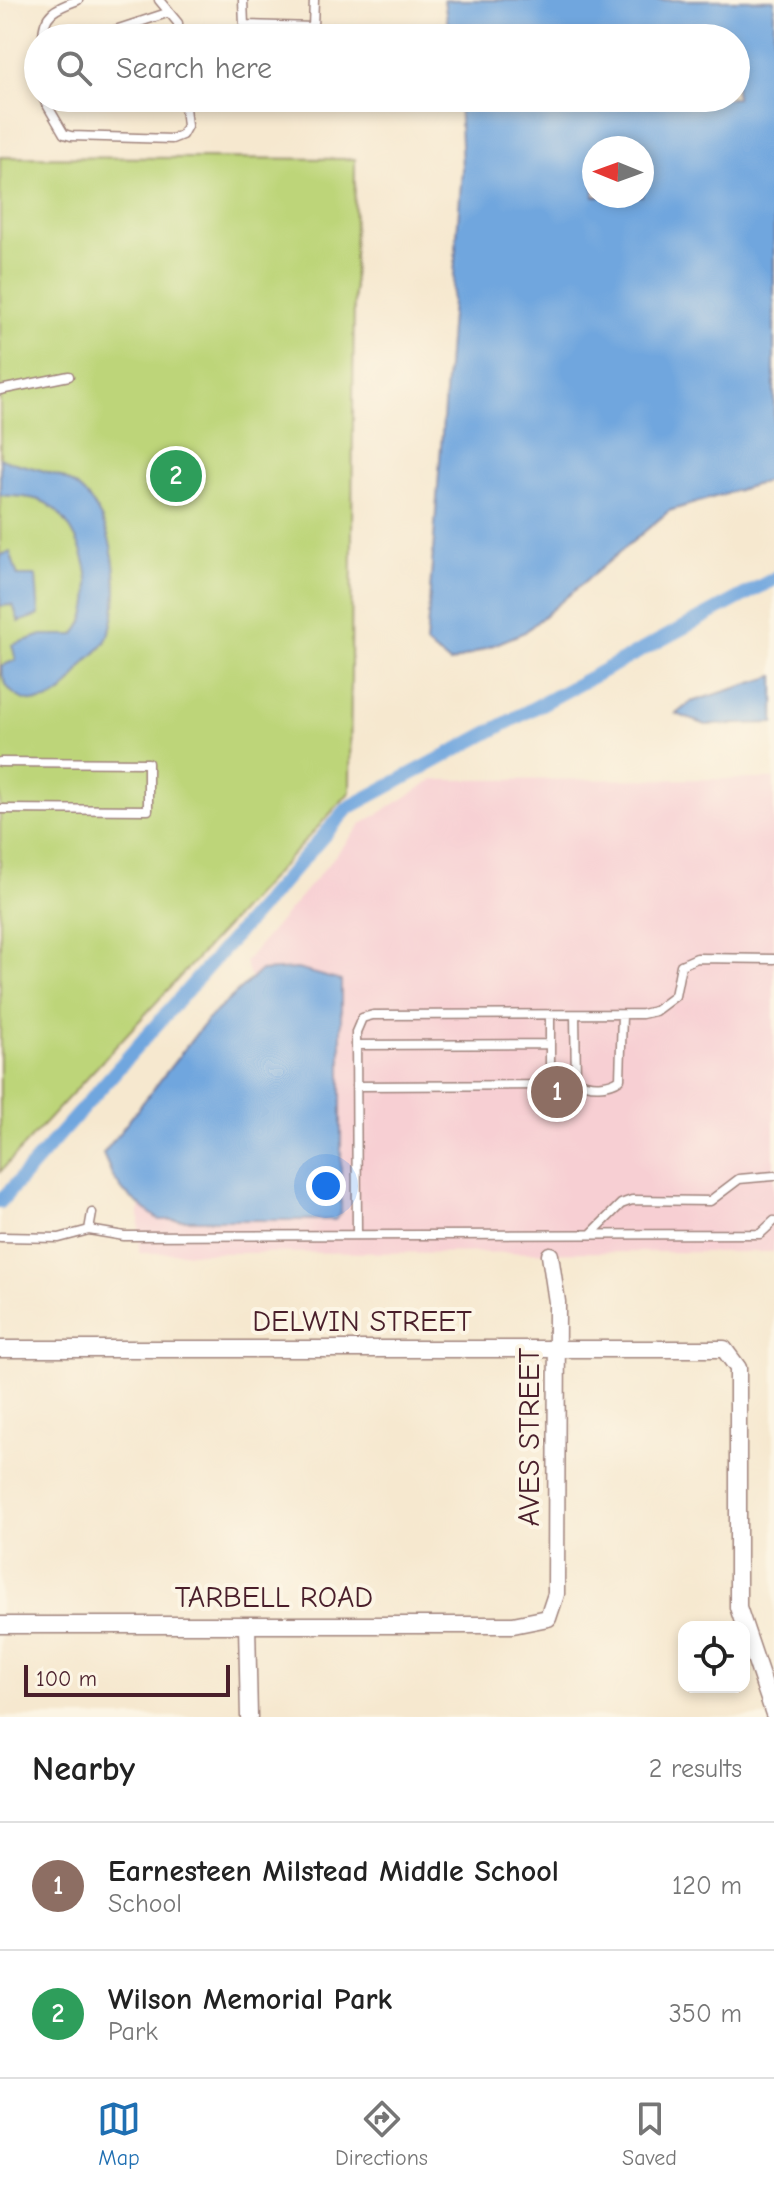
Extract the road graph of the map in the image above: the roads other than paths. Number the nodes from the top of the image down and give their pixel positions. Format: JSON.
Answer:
{"nodes":[{"id":1,"x":159,"y":0,"type":"edge"},
{"id":2,"x":243,"y":0,"type":"edge"},
{"id":3,"x":314,"y":0,"type":"edge"},
{"id":4,"x":74,"y":1,"type":"edge"},
{"id":5,"x":167,"y":13,"type":"junction"},
{"id":6,"x":43,"y":24,"type":"edge"},
{"id":7,"x":134,"y":24,"type":"edge"},
{"id":8,"x":178,"y":24,"type":"edge"},
{"id":9,"x":244,"y":24,"type":"edge"},
{"id":10,"x":313,"y":24,"type":"edge"},
{"id":11,"x":51,"y":112,"type":"edge"},
{"id":12,"x":186,"y":112,"type":"edge"},
{"id":13,"x":69,"y":376,"type":"dead end"},
{"id":14,"x":0,"y":390,"type":"edge"},
{"id":15,"x":0,"y":762,"type":"edge"},
{"id":16,"x":0,"y":809,"type":"edge"},
{"id":17,"x":774,"y":959,"type":"edge"},
{"id":18,"x":550,"y":1015,"type":"junction"},
{"id":19,"x":575,"y":1015,"type":"junction"},
{"id":20,"x":622,"y":1015,"type":"junction"},
{"id":21,"x":550,"y":1044,"type":"junction"},
{"id":22,"x":356,"y":1045,"type":"junction"},
{"id":23,"x":356,"y":1086,"type":"junction"},
{"id":24,"x":774,"y":1176,"type":"edge"},
{"id":25,"x":92,"y":1213,"type":"dead end"},
{"id":26,"x":774,"y":1221,"type":"edge"},
{"id":27,"x":89,"y":1230,"type":"junction"},
{"id":28,"x":549,"y":1233,"type":"junction"},
{"id":29,"x":592,"y":1233,"type":"junction"},
{"id":30,"x":357,"y":1235,"type":"junction"},
{"id":31,"x":1,"y":1237,"type":"edge"},
{"id":32,"x":550,"y":1255,"type":"joint"},
{"id":33,"x":0,"y":1349,"type":"edge"},
{"id":34,"x":556,"y":1349,"type":"junction"},
{"id":35,"x":548,"y":1618,"type":"joint"},
{"id":36,"x":0,"y":1625,"type":"edge"},
{"id":37,"x":247,"y":1625,"type":"junction"},
{"id":38,"x":768,"y":1684,"type":"edge"},
{"id":39,"x":774,"y":1714,"type":"edge"},
{"id":40,"x":249,"y":1717,"type":"edge"}],
"edges":[{"from":1,"to":5,"type":"lane"},
{"from":2,"to":9,"type":"lane"},
{"from":3,"to":10,"type":"lane"},
{"from":4,"to":6,"type":"lane"},
{"from":5,"to":7,"type":"lane"},
{"from":5,"to":8,"type":"lane"},
{"from":11,"to":12,"type":"lane"},
{"from":13,"to":14,"type":"lane"},
{"from":15,"to":16,"type":"lane"},
{"from":17,"to":20,"type":"lane"},
{"from":18,"to":19,"type":"lane"},
{"from":18,"to":21,"type":"lane"},
{"from":18,"to":22,"type":"lane"},
{"from":19,"to":20,"type":"lane"},
{"from":19,"to":20,"type":"lane"},
{"from":21,"to":22,"type":"lane"},
{"from":21,"to":23,"type":"lane"},
{"from":22,"to":23,"type":"lane"},
{"from":23,"to":30,"type":"lane"},
{"from":24,"to":29,"type":"lane"},
{"from":25,"to":27,"type":"lane"},
{"from":26,"to":29,"type":"lane"},
{"from":27,"to":30,"type":"lane"},
{"from":27,"to":31,"type":"lane"},
{"from":28,"to":29,"type":"lane"},
{"from":28,"to":30,"type":"lane"},
{"from":28,"to":32,"type":"lane"},
{"from":32,"to":34,"type":"street","name":"AVES STREET"},
{"from":33,"to":34,"type":"street","name":"DELWIN STREET"},
{"from":34,"to":35,"type":"street","name":"AVES STREET"},
{"from":34,"to":38,"type":"street","name":"DELWIN STREET"},
{"from":35,"to":37,"type":"street","name":"TARBELL ROAD"},
{"from":36,"to":37,"type":"street","name":"TARBELL ROAD"},
{"from":37,"to":40,"type":"street"},
{"from":38,"to":39,"type":"street"}]}
